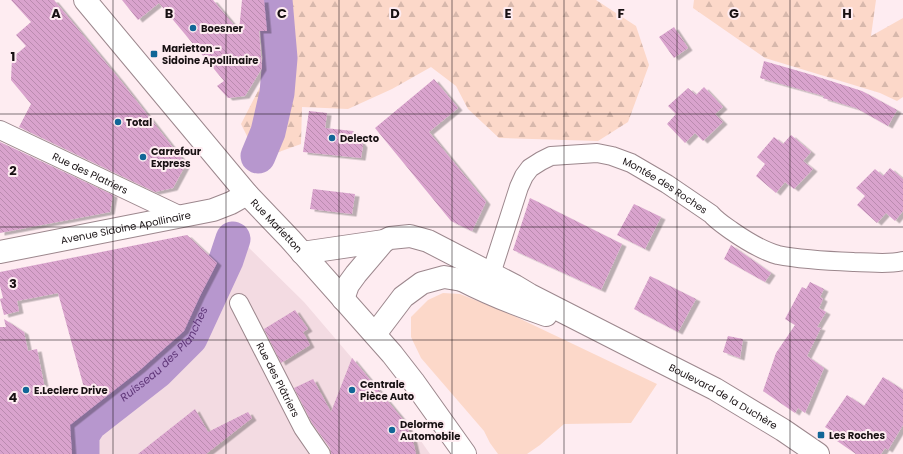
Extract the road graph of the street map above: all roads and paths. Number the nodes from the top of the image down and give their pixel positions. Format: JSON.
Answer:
{"nodes":[{"id":1,"x":85,"y":0,"type":"edge"},
{"id":2,"x":0,"y":130,"type":"edge"},
{"id":3,"x":247,"y":194,"type":"junction"},
{"id":4,"x":181,"y":216,"type":"junction"},
{"id":5,"x":384,"y":240,"type":"junction"},
{"id":6,"x":0,"y":252,"type":"edge"},
{"id":7,"x":302,"y":253,"type":"junction"},
{"id":8,"x":903,"y":260,"type":"edge"},
{"id":9,"x":491,"y":274,"type":"junction"},
{"id":10,"x":462,"y":280,"type":"junction"},
{"id":11,"x":343,"y":299,"type":"junction"},
{"id":12,"x":239,"y":303,"type":"dead end"},
{"id":13,"x":375,"y":334,"type":"junction"},
{"id":14,"x":626,"y":344,"type":"junction"},
{"id":15,"x":321,"y":454,"type":"edge"},
{"id":16,"x":465,"y":454,"type":"edge"},
{"id":17,"x":818,"y":454,"type":"edge"}],
"edges":[{"from":1,"to":3,"type":"street","name":"Rue Marietton"},
{"from":2,"to":4,"type":"street","name":"Rue des Platriers"},
{"from":3,"to":4,"type":"street","name":"Avenue Sidoine Apollinaire"},
{"from":3,"to":7,"type":"street","name":"Rue Marietton"},
{"from":4,"to":6,"type":"street","name":"Avenue Sidoine Apollinaire"},
{"from":5,"to":7,"type":"street","name":"Boulevard de la Duchère"},
{"from":5,"to":9,"type":"street","name":"Boulevard de la Duchère"},
{"from":5,"to":11,"type":"street"},
{"from":7,"to":11,"type":"street","name":"Rue Marietton"},
{"from":8,"to":9,"type":"street","name":"Montée des Roches"},
{"from":9,"to":10,"type":"street","name":"Boulevard de la Duchère"},
{"from":9,"to":14,"type":"street","name":"Boulevard de la Duchère"},
{"from":10,"to":13,"type":"street","name":"Boulevard de la Duchère"},
{"from":10,"to":14,"type":"street","name":"Boulevard de la Duchère"},
{"from":11,"to":13,"type":"street","name":"Rue Marietton"},
{"from":12,"to":15,"type":"street","name":"Rue des Plâtriers"},
{"from":13,"to":16,"type":"street","name":"Rue Marietton"},
{"from":14,"to":17,"type":"street","name":"Boulevard de la Duchère"}]}
